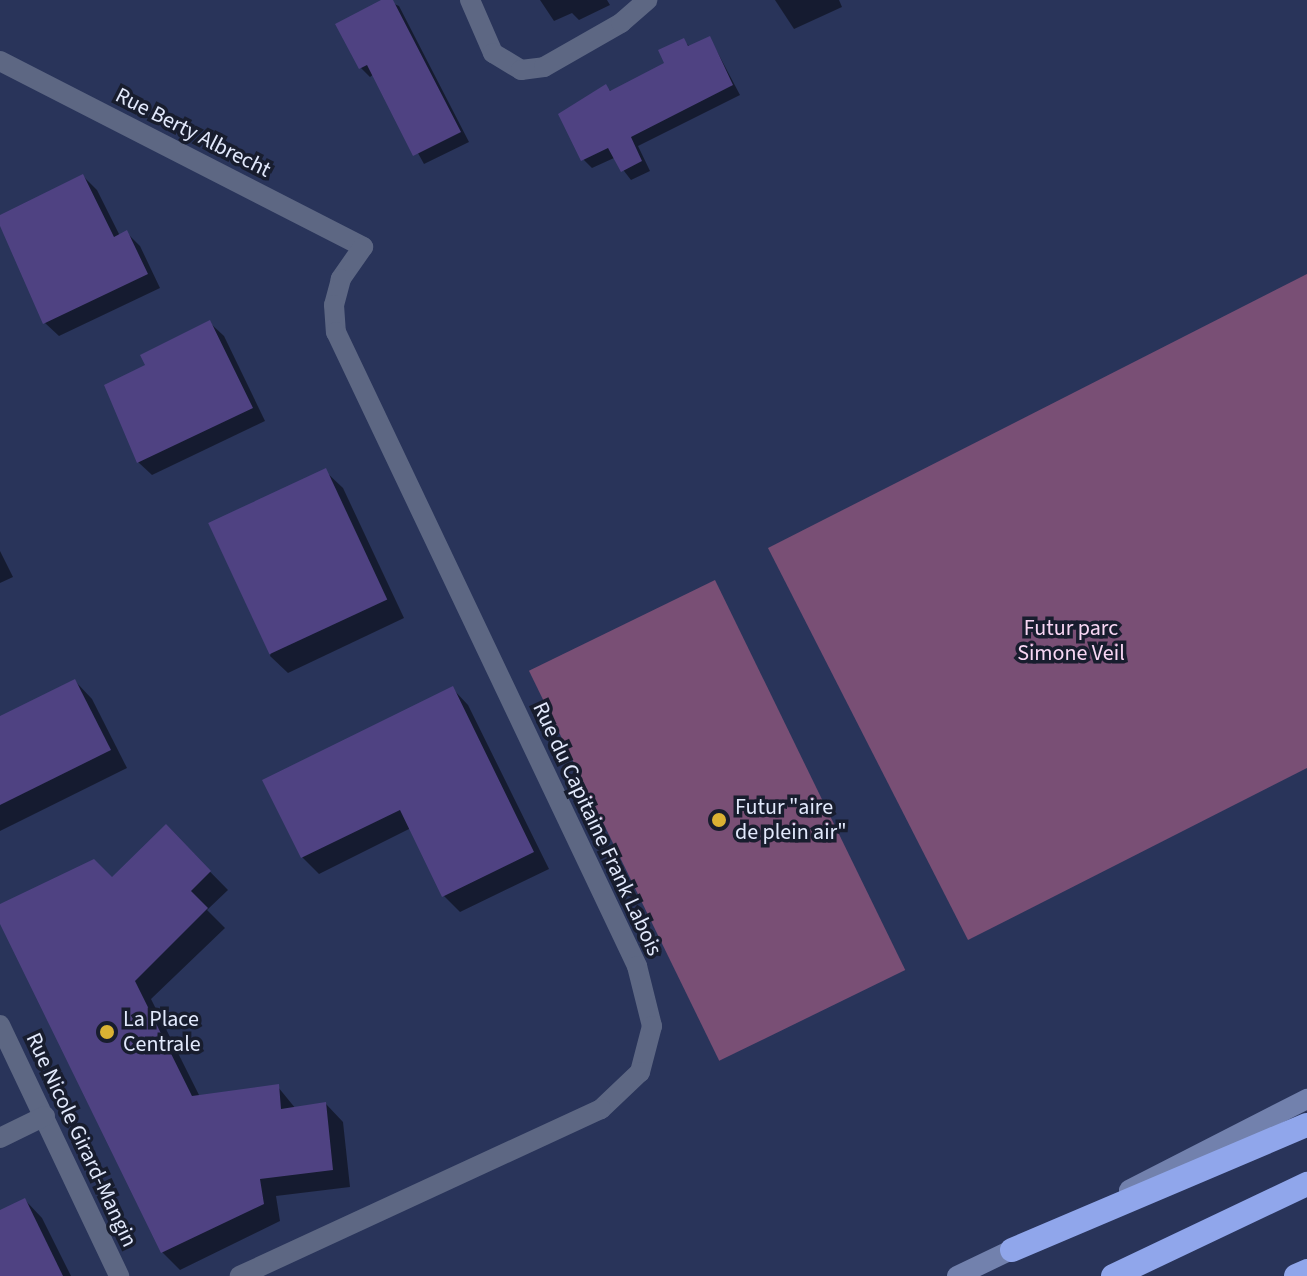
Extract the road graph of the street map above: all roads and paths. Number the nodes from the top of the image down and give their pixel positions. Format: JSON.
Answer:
{"nodes":[{"id":1,"x":470,"y":0,"type":"edge"},
{"id":2,"x":647,"y":0,"type":"edge"},
{"id":3,"x":0,"y":61,"type":"edge"},
{"id":4,"x":363,"y":247,"type":"joint"},
{"id":5,"x":0,"y":1025,"type":"edge"},
{"id":6,"x":1307,"y":1099,"type":"edge"},
{"id":7,"x":45,"y":1116,"type":"junction"},
{"id":8,"x":1307,"y":1125,"type":"edge"},
{"id":9,"x":0,"y":1138,"type":"edge"},
{"id":10,"x":1307,"y":1184,"type":"edge"},
{"id":11,"x":1012,"y":1250,"type":"junction"},
{"id":12,"x":1307,"y":1271,"type":"edge"},
{"id":13,"x":119,"y":1276,"type":"edge"},
{"id":14,"x":240,"y":1276,"type":"edge"},
{"id":15,"x":957,"y":1276,"type":"edge"},
{"id":16,"x":1113,"y":1276,"type":"edge"},
{"id":17,"x":1296,"y":1276,"type":"edge"}],
"edges":[{"from":1,"to":2,"type":"street"},
{"from":3,"to":4,"type":"street","name":"Rue Berty Albrecht"},
{"from":4,"to":14,"type":"street","name":"Rue du Capitaine Frank Labois"},
{"from":5,"to":7,"type":"street","name":"Rue Nicole Girard-Mangin"},
{"from":6,"to":11,"type":"main road"},
{"from":7,"to":9,"type":"street"},
{"from":7,"to":13,"type":"street","name":"Rue Nicole Girard-Mangin"},
{"from":8,"to":11,"type":"highway"},
{"from":10,"to":16,"type":"highway"},
{"from":11,"to":15,"type":"main road"},
{"from":12,"to":17,"type":"highway"}]}
